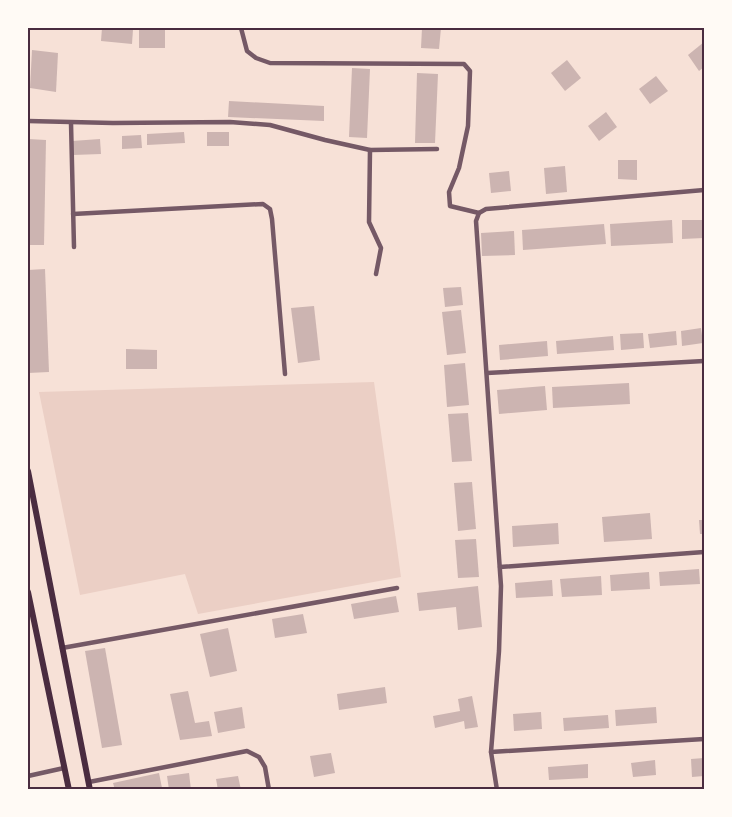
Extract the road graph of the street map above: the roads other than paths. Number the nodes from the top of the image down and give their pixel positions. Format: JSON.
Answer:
{"nodes":[{"id":1,"x":241,"y":28,"type":"edge"},
{"id":2,"x":28,"y":121,"type":"edge"},
{"id":3,"x":71,"y":123,"type":"junction"},
{"id":4,"x":437,"y":149,"type":"dead end"},
{"id":5,"x":370,"y":150,"type":"junction"},
{"id":6,"x":704,"y":190,"type":"edge"},
{"id":7,"x":479,"y":213,"type":"junction"},
{"id":8,"x":73,"y":214,"type":"junction"},
{"id":9,"x":74,"y":247,"type":"dead end"},
{"id":10,"x":376,"y":274,"type":"dead end"},
{"id":11,"x":704,"y":361,"type":"edge"},
{"id":12,"x":487,"y":373,"type":"junction"},
{"id":13,"x":285,"y":374,"type":"dead end"},
{"id":14,"x":28,"y":471,"type":"edge"},
{"id":15,"x":704,"y":552,"type":"edge"},
{"id":16,"x":500,"y":566,"type":"junction"},
{"id":17,"x":396,"y":588,"type":"dead end"},
{"id":18,"x":28,"y":592,"type":"edge"},
{"id":19,"x":62,"y":648,"type":"junction"},
{"id":20,"x":704,"y":739,"type":"edge"},
{"id":21,"x":491,"y":752,"type":"junction"},
{"id":22,"x":64,"y":768,"type":"junction"},
{"id":23,"x":28,"y":776,"type":"edge"},
{"id":24,"x":89,"y":782,"type":"junction"},
{"id":25,"x":69,"y":790,"type":"edge"},
{"id":26,"x":90,"y":790,"type":"edge"},
{"id":27,"x":269,"y":790,"type":"edge"},
{"id":28,"x":497,"y":790,"type":"edge"}],
"edges":[{"from":1,"to":7,"type":"street"},
{"from":2,"to":3,"type":"street"},
{"from":3,"to":5,"type":"street"},
{"from":3,"to":8,"type":"street"},
{"from":4,"to":5,"type":"street"},
{"from":5,"to":10,"type":"street"},
{"from":6,"to":7,"type":"street"},
{"from":7,"to":12,"type":"street"},
{"from":8,"to":9,"type":"street"},
{"from":8,"to":13,"type":"street"},
{"from":11,"to":12,"type":"street"},
{"from":12,"to":16,"type":"street"},
{"from":14,"to":19,"type":"main road"},
{"from":15,"to":16,"type":"street"},
{"from":16,"to":21,"type":"street"},
{"from":17,"to":19,"type":"street"},
{"from":18,"to":22,"type":"main road"},
{"from":19,"to":24,"type":"main road"},
{"from":20,"to":21,"type":"street"},
{"from":21,"to":28,"type":"street"},
{"from":22,"to":23,"type":"street"},
{"from":22,"to":25,"type":"main road"},
{"from":24,"to":26,"type":"main road"},
{"from":24,"to":27,"type":"street"}]}
